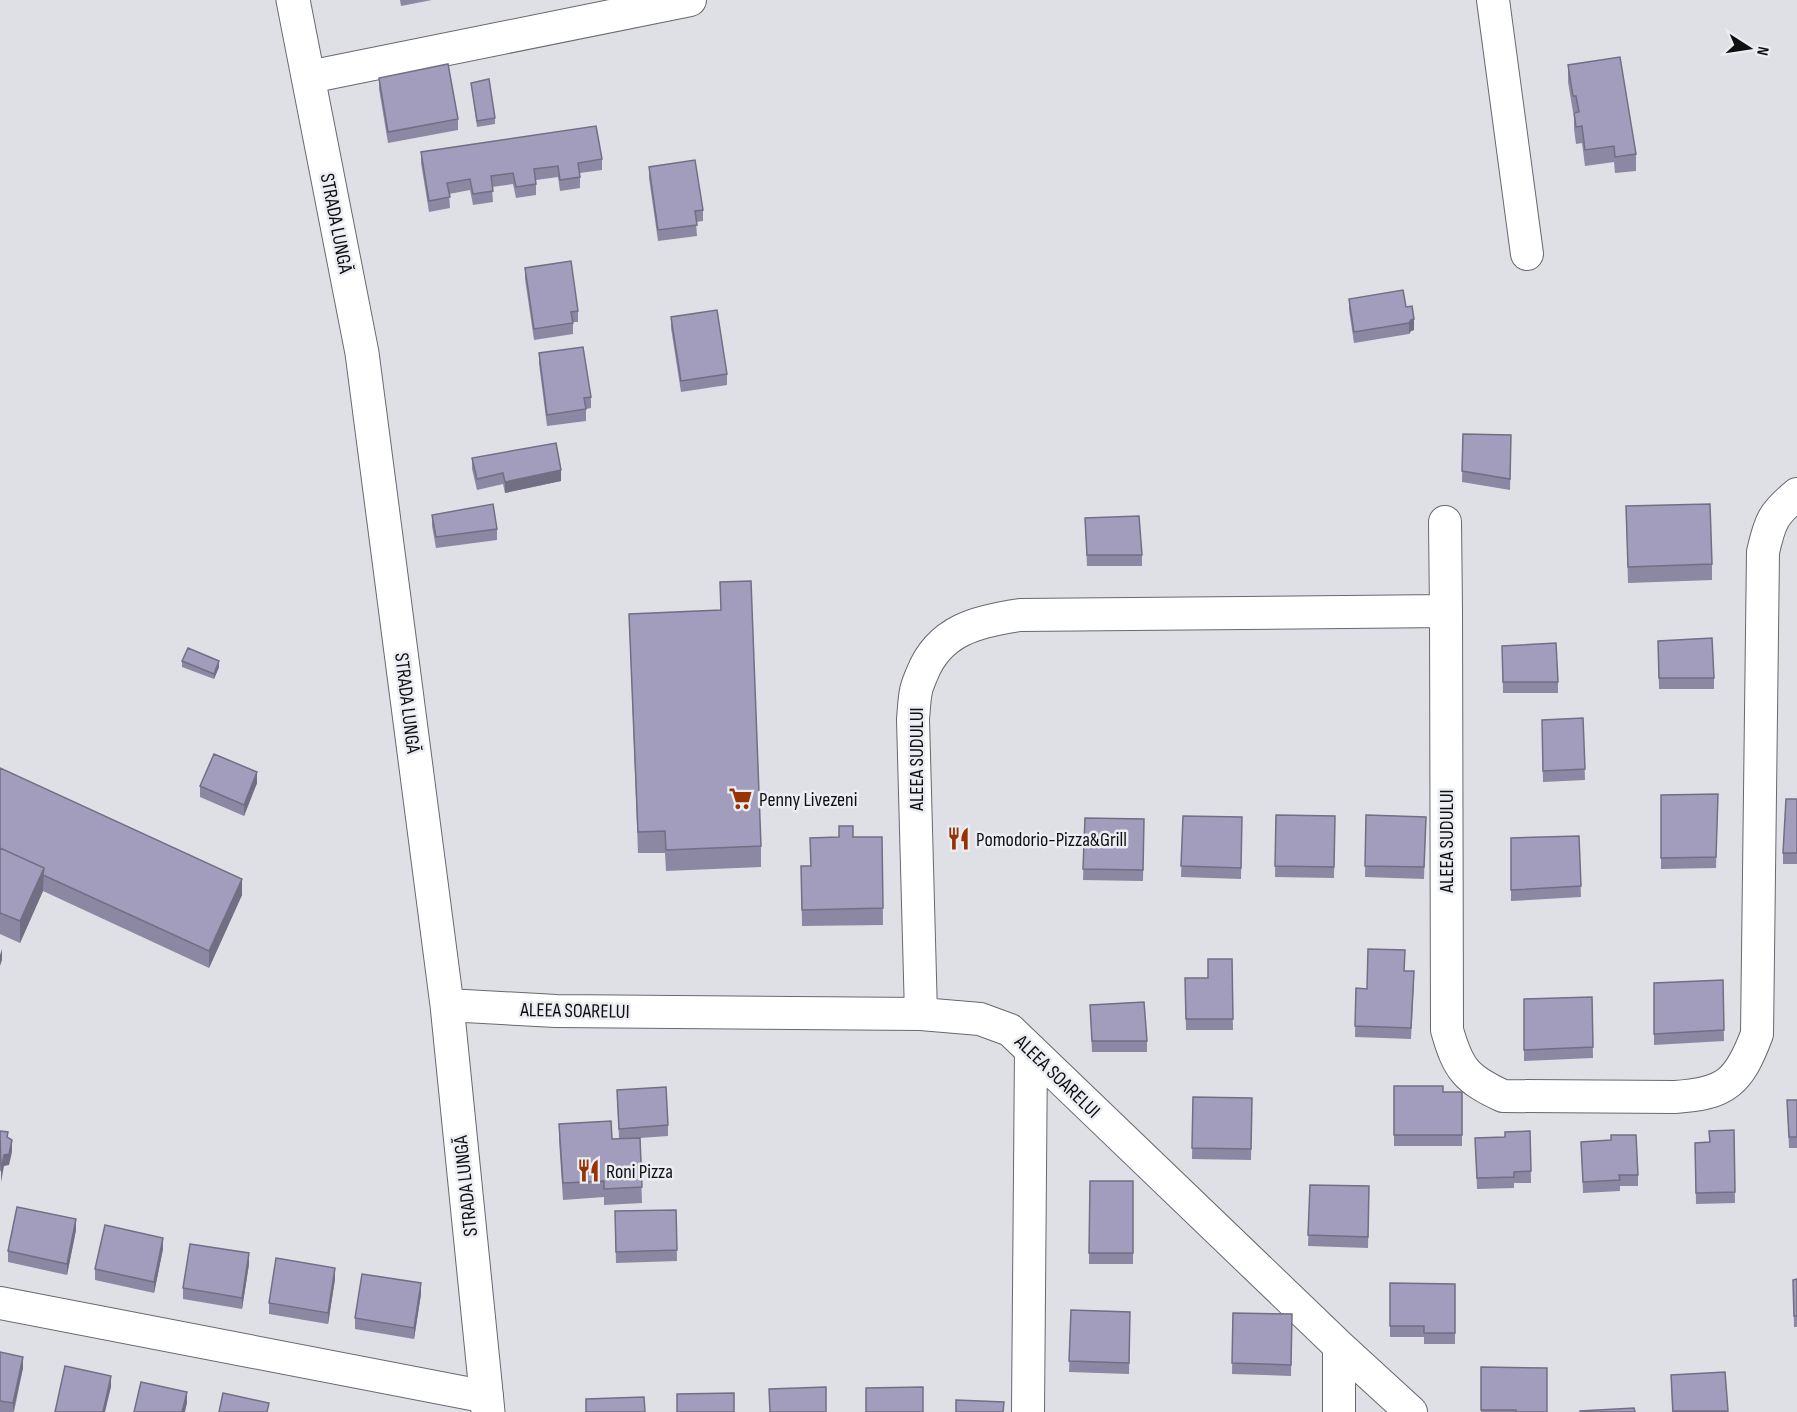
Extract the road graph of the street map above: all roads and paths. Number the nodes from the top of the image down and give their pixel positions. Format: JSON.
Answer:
{"nodes":[{"id":1,"x":293,"y":0,"type":"edge"},
{"id":2,"x":690,"y":0,"type":"edge"},
{"id":3,"x":1493,"y":0,"type":"edge"},
{"id":4,"x":309,"y":78,"type":"junction"},
{"id":5,"x":1527,"y":254,"type":"dead end"},
{"id":6,"x":1797,"y":494,"type":"edge"},
{"id":7,"x":1445,"y":522,"type":"dead end"},
{"id":8,"x":1446,"y":610,"type":"junction"},
{"id":9,"x":447,"y":1005,"type":"junction"},
{"id":10,"x":921,"y":1014,"type":"junction"},
{"id":11,"x":1031,"y":1050,"type":"junction"},
{"id":12,"x":0,"y":1303,"type":"edge"},
{"id":13,"x":1339,"y":1346,"type":"junction"},
{"id":14,"x":488,"y":1405,"type":"edge"},
{"id":15,"x":1028,"y":1412,"type":"edge"},
{"id":16,"x":1339,"y":1412,"type":"edge"},
{"id":17,"x":1412,"y":1412,"type":"edge"}],
"edges":[{"from":1,"to":4,"type":"main road","name":"STRADA LUNGĂ"},
{"from":2,"to":4,"type":"street"},
{"from":3,"to":5,"type":"street"},
{"from":4,"to":9,"type":"main road","name":"STRADA LUNGĂ"},
{"from":6,"to":8,"type":"street","name":"ALEEA SUDULUI"},
{"from":7,"to":8,"type":"street"},
{"from":8,"to":10,"type":"street","name":"ALEEA SUDULUI"},
{"from":9,"to":10,"type":"street","name":"ALEEA SOARELUI"},
{"from":9,"to":14,"type":"main road","name":"STRADA LUNGĂ"},
{"from":10,"to":11,"type":"street","name":"ALEEA SOARELUI"},
{"from":11,"to":13,"type":"street","name":"ALEEA SOARELUI"},
{"from":11,"to":15,"type":"street"},
{"from":12,"to":14,"type":"street"},
{"from":13,"to":16,"type":"street"},
{"from":13,"to":17,"type":"street","name":"ALEEA SOARELUI"}]}
